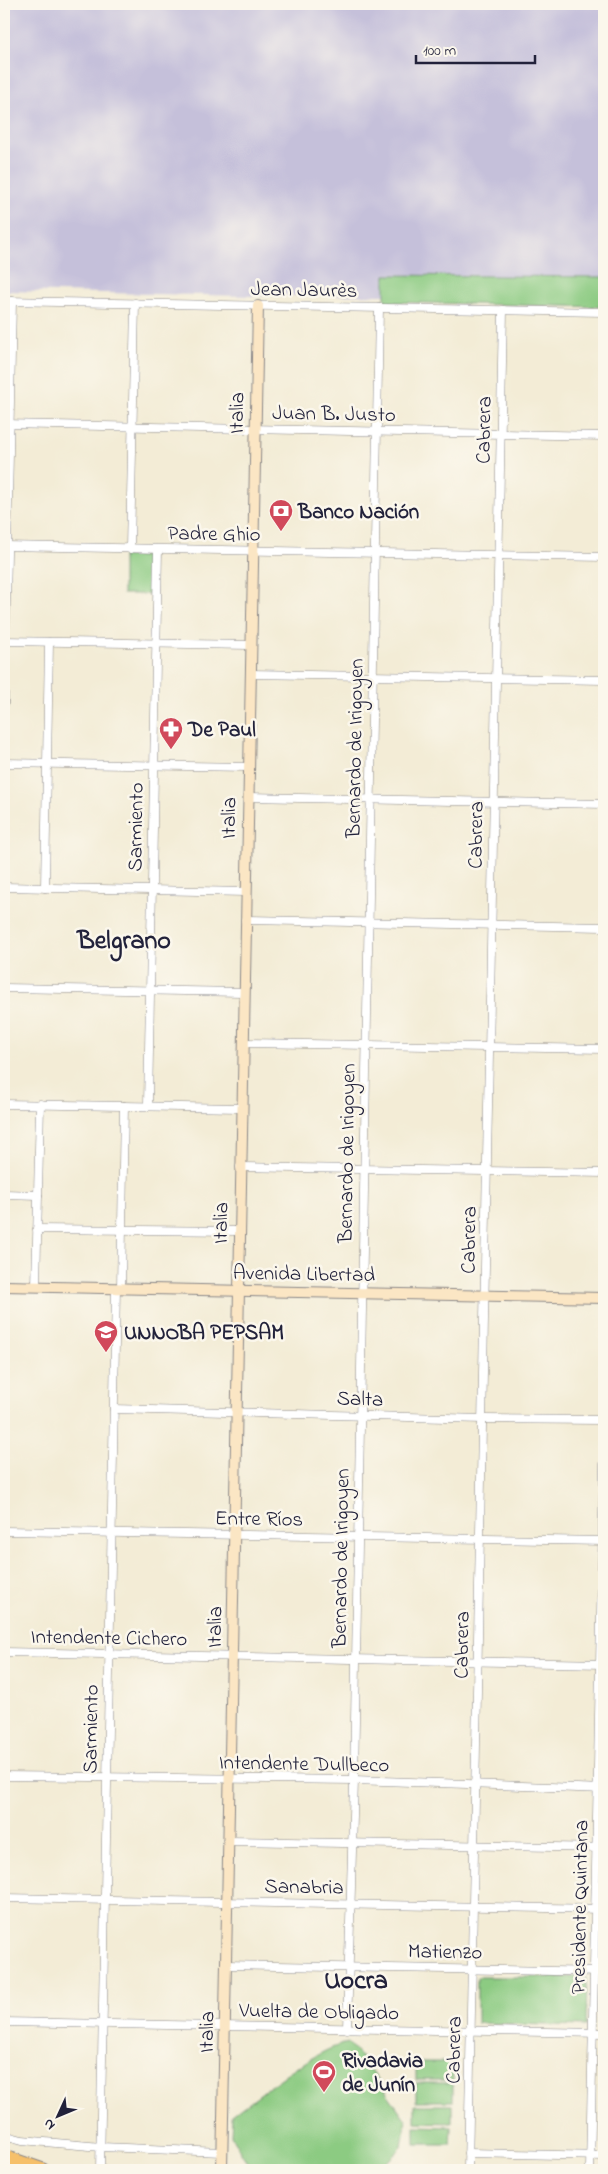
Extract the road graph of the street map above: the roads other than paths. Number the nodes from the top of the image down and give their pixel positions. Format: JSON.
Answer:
{"nodes":[{"id":1,"x":8,"y":301,"type":"edge"},
{"id":2,"x":135,"y":303,"type":"junction"},
{"id":3,"x":258,"y":306,"type":"junction"},
{"id":4,"x":379,"y":308,"type":"junction"},
{"id":5,"x":503,"y":310,"type":"junction"},
{"id":6,"x":604,"y":312,"type":"edge"},
{"id":7,"x":7,"y":424,"type":"edge"},
{"id":8,"x":132,"y":427,"type":"junction"},
{"id":9,"x":255,"y":429,"type":"junction"},
{"id":10,"x":377,"y":432,"type":"junction"},
{"id":11,"x":500,"y":434,"type":"junction"},
{"id":12,"x":604,"y":436,"type":"edge"},
{"id":13,"x":5,"y":546,"type":"edge"},
{"id":14,"x":130,"y":549,"type":"junction"},
{"id":15,"x":158,"y":550,"type":"junction"},
{"id":16,"x":252,"y":552,"type":"junction"},
{"id":17,"x":375,"y":554,"type":"junction"},
{"id":18,"x":498,"y":555,"type":"junction"},
{"id":19,"x":604,"y":557,"type":"edge"},
{"id":20,"x":4,"y":641,"type":"edge"},
{"id":21,"x":49,"y":642,"type":"junction"},
{"id":22,"x":156,"y":644,"type":"junction"},
{"id":23,"x":250,"y":645,"type":"junction"},
{"id":24,"x":250,"y":674,"type":"junction"},
{"id":25,"x":373,"y":676,"type":"junction"},
{"id":26,"x":496,"y":678,"type":"junction"},
{"id":27,"x":604,"y":680,"type":"edge"},
{"id":28,"x":4,"y":704,"type":"edge"},
{"id":29,"x":4,"y":762,"type":"edge"},
{"id":30,"x":47,"y":763,"type":"junction"},
{"id":31,"x":154,"y":765,"type":"junction"},
{"id":32,"x":248,"y":767,"type":"junction"},
{"id":33,"x":248,"y":796,"type":"junction"},
{"id":34,"x":370,"y":799,"type":"junction"},
{"id":35,"x":493,"y":802,"type":"junction"},
{"id":36,"x":604,"y":804,"type":"edge"},
{"id":37,"x":4,"y":887,"type":"edge"},
{"id":38,"x":45,"y":888,"type":"junction"},
{"id":39,"x":152,"y":890,"type":"junction"},
{"id":40,"x":246,"y":892,"type":"junction"},
{"id":41,"x":245,"y":920,"type":"junction"},
{"id":42,"x":368,"y":923,"type":"junction"},
{"id":43,"x":491,"y":925,"type":"junction"},
{"id":44,"x":604,"y":927,"type":"edge"},
{"id":45,"x":4,"y":988,"type":"edge"},
{"id":46,"x":150,"y":990,"type":"junction"},
{"id":47,"x":244,"y":992,"type":"junction"},
{"id":48,"x":243,"y":1043,"type":"junction"},
{"id":49,"x":366,"y":1045,"type":"junction"},
{"id":50,"x":489,"y":1047,"type":"junction"},
{"id":51,"x":604,"y":1049,"type":"edge"},
{"id":52,"x":4,"y":1104,"type":"edge"},
{"id":53,"x":40,"y":1104,"type":"junction"},
{"id":54,"x":124,"y":1106,"type":"junction"},
{"id":55,"x":148,"y":1106,"type":"junction"},
{"id":56,"x":242,"y":1108,"type":"junction"},
{"id":57,"x":240,"y":1166,"type":"junction"},
{"id":58,"x":364,"y":1168,"type":"junction"},
{"id":59,"x":486,"y":1170,"type":"junction"},
{"id":60,"x":604,"y":1172,"type":"edge"},
{"id":61,"x":4,"y":1194,"type":"edge"},
{"id":62,"x":38,"y":1195,"type":"junction"},
{"id":63,"x":37,"y":1229,"type":"junction"},
{"id":64,"x":122,"y":1230,"type":"junction"},
{"id":65,"x":239,"y":1231,"type":"junction"},
{"id":66,"x":4,"y":1286,"type":"edge"},
{"id":67,"x":36,"y":1287,"type":"junction"},
{"id":68,"x":119,"y":1288,"type":"junction"},
{"id":69,"x":238,"y":1291,"type":"junction"},
{"id":70,"x":362,"y":1293,"type":"junction"},
{"id":71,"x":484,"y":1296,"type":"junction"},
{"id":72,"x":604,"y":1298,"type":"edge"},
{"id":73,"x":114,"y":1409,"type":"junction"},
{"id":74,"x":236,"y":1412,"type":"junction"},
{"id":75,"x":360,"y":1416,"type":"junction"},
{"id":76,"x":483,"y":1419,"type":"junction"},
{"id":77,"x":604,"y":1420,"type":"edge"},
{"id":78,"x":604,"y":1464,"type":"edge"},
{"id":79,"x":4,"y":1531,"type":"edge"},
{"id":80,"x":111,"y":1533,"type":"junction"},
{"id":81,"x":235,"y":1535,"type":"junction"},
{"id":82,"x":358,"y":1537,"type":"junction"},
{"id":83,"x":481,"y":1539,"type":"junction"},
{"id":84,"x":604,"y":1541,"type":"edge"},
{"id":85,"x":4,"y":1652,"type":"edge"},
{"id":86,"x":109,"y":1654,"type":"junction"},
{"id":87,"x":232,"y":1657,"type":"junction"},
{"id":88,"x":356,"y":1659,"type":"junction"},
{"id":89,"x":478,"y":1662,"type":"junction"},
{"id":90,"x":603,"y":1664,"type":"edge"},
{"id":91,"x":4,"y":1776,"type":"edge"},
{"id":92,"x":106,"y":1778,"type":"junction"},
{"id":93,"x":230,"y":1779,"type":"junction"},
{"id":94,"x":354,"y":1780,"type":"junction"},
{"id":95,"x":476,"y":1784,"type":"junction"},
{"id":96,"x":602,"y":1789,"type":"edge"},
{"id":97,"x":229,"y":1841,"type":"junction"},
{"id":98,"x":352,"y":1843,"type":"junction"},
{"id":99,"x":474,"y":1845,"type":"junction"},
{"id":100,"x":601,"y":1848,"type":"edge"},
{"id":101,"x":4,"y":1898,"type":"edge"},
{"id":102,"x":104,"y":1900,"type":"junction"},
{"id":103,"x":227,"y":1902,"type":"junction"},
{"id":104,"x":351,"y":1904,"type":"junction"},
{"id":105,"x":473,"y":1907,"type":"junction"},
{"id":106,"x":600,"y":1909,"type":"edge"},
{"id":107,"x":226,"y":1965,"type":"junction"},
{"id":108,"x":349,"y":1967,"type":"junction"},
{"id":109,"x":472,"y":1969,"type":"junction"},
{"id":110,"x":595,"y":1972,"type":"junction"},
{"id":111,"x":604,"y":1972,"type":"edge"},
{"id":112,"x":4,"y":2022,"type":"edge"},
{"id":113,"x":103,"y":2024,"type":"junction"},
{"id":114,"x":225,"y":2027,"type":"junction"},
{"id":115,"x":347,"y":2029,"type":"junction"},
{"id":116,"x":471,"y":2031,"type":"junction"},
{"id":117,"x":593,"y":2033,"type":"junction"},
{"id":118,"x":604,"y":2033,"type":"edge"},
{"id":119,"x":4,"y":2135,"type":"edge"},
{"id":120,"x":101,"y":2147,"type":"junction"},
{"id":121,"x":222,"y":2152,"type":"junction"},
{"id":122,"x":468,"y":2154,"type":"junction"},
{"id":123,"x":590,"y":2156,"type":"junction"},
{"id":124,"x":604,"y":2156,"type":"edge"},
{"id":125,"x":4,"y":2157,"type":"edge"},
{"id":126,"x":42,"y":2170,"type":"edge"},
{"id":127,"x":100,"y":2170,"type":"edge"},
{"id":128,"x":222,"y":2170,"type":"edge"},
{"id":129,"x":468,"y":2170,"type":"edge"},
{"id":130,"x":590,"y":2170,"type":"edge"}],
"edges":[{"from":1,"to":2,"type":"street","name":"Jean Jaurès"},
{"from":1,"to":7,"type":"street"},
{"from":2,"to":3,"type":"street","name":"Jean Jaurès"},
{"from":2,"to":8,"type":"street"},
{"from":3,"to":4,"type":"street","name":"Jean Jaurès"},
{"from":3,"to":9,"type":"street","name":"Italia"},
{"from":4,"to":5,"type":"street","name":"Jean Jaurès"},
{"from":4,"to":10,"type":"street","name":"Bernardo de Irigoyen"},
{"from":5,"to":6,"type":"street","name":"Jean Jaurès"},
{"from":5,"to":11,"type":"street","name":"Cabrera"},
{"from":7,"to":8,"type":"street","name":"Juan B. Justo"},
{"from":7,"to":13,"type":"street"},
{"from":8,"to":9,"type":"street","name":"Juan B. Justo"},
{"from":8,"to":14,"type":"street"},
{"from":9,"to":10,"type":"street","name":"Juan B. Justo"},
{"from":9,"to":16,"type":"street","name":"Italia"},
{"from":10,"to":11,"type":"street","name":"Juan B. Justo"},
{"from":10,"to":17,"type":"street","name":"Bernardo de Irigoyen"},
{"from":11,"to":12,"type":"street","name":"Juan B. Justo"},
{"from":11,"to":18,"type":"street","name":"Cabrera"},
{"from":13,"to":14,"type":"street","name":"Padre Ghio"},
{"from":13,"to":20,"type":"street"},
{"from":14,"to":15,"type":"street","name":"Padre Ghio"},
{"from":15,"to":16,"type":"street","name":"Padre Ghio"},
{"from":15,"to":22,"type":"street","name":"Sarmiento"},
{"from":16,"to":17,"type":"street","name":"Padre Ghio"},
{"from":16,"to":23,"type":"street","name":"Italia"},
{"from":17,"to":18,"type":"street","name":"Padre Ghio"},
{"from":17,"to":25,"type":"street","name":"Bernardo de Irigoyen"},
{"from":18,"to":19,"type":"street","name":"Padre Ghio"},
{"from":18,"to":26,"type":"street","name":"Cabrera"},
{"from":20,"to":21,"type":"street"},
{"from":20,"to":28,"type":"street"},
{"from":21,"to":22,"type":"street"},
{"from":21,"to":30,"type":"street"},
{"from":22,"to":23,"type":"street"},
{"from":22,"to":31,"type":"street","name":"Sarmiento"},
{"from":23,"to":24,"type":"street","name":"Italia"},
{"from":24,"to":25,"type":"street"},
{"from":24,"to":32,"type":"street","name":"Italia"},
{"from":25,"to":26,"type":"street"},
{"from":25,"to":34,"type":"street","name":"Bernardo de Irigoyen"},
{"from":26,"to":27,"type":"street"},
{"from":26,"to":35,"type":"street","name":"Cabrera"},
{"from":29,"to":30,"type":"street"},
{"from":30,"to":31,"type":"street"},
{"from":30,"to":38,"type":"street"},
{"from":31,"to":32,"type":"street"},
{"from":31,"to":39,"type":"street","name":"Sarmiento"},
{"from":32,"to":33,"type":"street","name":"Italia"},
{"from":33,"to":34,"type":"street"},
{"from":33,"to":40,"type":"street","name":"Italia"},
{"from":34,"to":35,"type":"street"},
{"from":34,"to":42,"type":"street","name":"Bernardo de Irigoyen"},
{"from":35,"to":36,"type":"street"},
{"from":35,"to":43,"type":"street","name":"Cabrera"},
{"from":37,"to":38,"type":"street"},
{"from":38,"to":39,"type":"street"},
{"from":39,"to":40,"type":"street"},
{"from":39,"to":46,"type":"street","name":"Sarmiento"},
{"from":40,"to":41,"type":"street","name":"Italia"},
{"from":41,"to":42,"type":"street"},
{"from":41,"to":47,"type":"street","name":"Italia"},
{"from":42,"to":43,"type":"street"},
{"from":42,"to":49,"type":"street","name":"Bernardo de Irigoyen"},
{"from":43,"to":44,"type":"street"},
{"from":43,"to":50,"type":"street","name":"Cabrera"},
{"from":45,"to":46,"type":"street"},
{"from":46,"to":47,"type":"street"},
{"from":46,"to":55,"type":"street","name":"Sarmiento"},
{"from":47,"to":48,"type":"street","name":"Italia"},
{"from":48,"to":49,"type":"street"},
{"from":48,"to":56,"type":"street","name":"Italia"},
{"from":49,"to":50,"type":"street"},
{"from":49,"to":58,"type":"street","name":"Bernardo de Irigoyen"},
{"from":50,"to":51,"type":"street"},
{"from":50,"to":59,"type":"street","name":"Cabrera"},
{"from":52,"to":53,"type":"street"},
{"from":53,"to":54,"type":"street"},
{"from":53,"to":62,"type":"street"},
{"from":54,"to":55,"type":"street"},
{"from":54,"to":64,"type":"street","name":"Sarmiento"},
{"from":55,"to":56,"type":"street"},
{"from":56,"to":57,"type":"street","name":"Italia"},
{"from":57,"to":58,"type":"street"},
{"from":57,"to":65,"type":"street","name":"Italia"},
{"from":58,"to":59,"type":"street"},
{"from":58,"to":70,"type":"street","name":"Bernardo de Irigoyen"},
{"from":59,"to":60,"type":"street"},
{"from":59,"to":71,"type":"street","name":"Cabrera"},
{"from":61,"to":62,"type":"street"},
{"from":62,"to":63,"type":"street"},
{"from":63,"to":64,"type":"street"},
{"from":63,"to":67,"type":"street"},
{"from":64,"to":65,"type":"street"},
{"from":64,"to":68,"type":"street","name":"Sarmiento"},
{"from":65,"to":69,"type":"street","name":"Italia"},
{"from":66,"to":67,"type":"street","name":"Avenida Libertad"},
{"from":67,"to":68,"type":"street","name":"Avenida Libertad"},
{"from":68,"to":69,"type":"street","name":"Avenida Libertad"},
{"from":68,"to":73,"type":"street","name":"Sarmiento"},
{"from":69,"to":70,"type":"street","name":"Avenida Libertad"},
{"from":69,"to":74,"type":"street","name":"Italia"},
{"from":70,"to":71,"type":"street","name":"Avenida Libertad"},
{"from":70,"to":75,"type":"street","name":"Bernardo de Irigoyen"},
{"from":71,"to":72,"type":"street","name":"Avenida Libertad"},
{"from":71,"to":76,"type":"street","name":"Cabrera"},
{"from":73,"to":74,"type":"street","name":"Salta"},
{"from":73,"to":80,"type":"street","name":"Sarmiento"},
{"from":74,"to":75,"type":"street","name":"Salta"},
{"from":74,"to":81,"type":"street","name":"Italia"},
{"from":75,"to":76,"type":"street","name":"Salta"},
{"from":75,"to":82,"type":"street","name":"Bernardo de Irigoyen"},
{"from":76,"to":77,"type":"street","name":"Salta"},
{"from":76,"to":83,"type":"street","name":"Cabrera"},
{"from":78,"to":84,"type":"street","name":"Presidente Quintana"},
{"from":79,"to":80,"type":"street","name":"Entre Ríos"},
{"from":80,"to":81,"type":"street","name":"Entre Ríos"},
{"from":80,"to":86,"type":"street","name":"Sarmiento"},
{"from":81,"to":82,"type":"street","name":"Entre Ríos"},
{"from":81,"to":87,"type":"street","name":"Italia"},
{"from":82,"to":83,"type":"street","name":"Entre Ríos"},
{"from":82,"to":88,"type":"street","name":"Bernardo de Irigoyen"},
{"from":83,"to":84,"type":"street","name":"Entre Ríos"},
{"from":83,"to":89,"type":"street","name":"Cabrera"},
{"from":84,"to":90,"type":"street","name":"Presidente Quintana"},
{"from":85,"to":86,"type":"street","name":"Intendente Cichero"},
{"from":86,"to":87,"type":"street","name":"Intendente Cichero"},
{"from":86,"to":92,"type":"street","name":"Sarmiento"},
{"from":87,"to":88,"type":"street","name":"Intendente Cichero"},
{"from":87,"to":93,"type":"street","name":"Italia"},
{"from":88,"to":89,"type":"street","name":"Intendente Cichero"},
{"from":88,"to":94,"type":"street","name":"Bernardo de Irigoyen"},
{"from":89,"to":90,"type":"street","name":"Intendente Cichero"},
{"from":89,"to":95,"type":"street","name":"Cabrera"},
{"from":90,"to":96,"type":"street","name":"Presidente Quintana"},
{"from":91,"to":92,"type":"street","name":"Intendente Dullbeco"},
{"from":92,"to":93,"type":"street","name":"Intendente Dullbeco"},
{"from":92,"to":102,"type":"street","name":"Sarmiento"},
{"from":93,"to":94,"type":"street","name":"Intendente Dullbeco"},
{"from":93,"to":97,"type":"street","name":"Italia"},
{"from":94,"to":95,"type":"street","name":"Intendente Dullbeco"},
{"from":94,"to":98,"type":"street","name":"Bernardo de Irigoyen"},
{"from":95,"to":96,"type":"street","name":"Intendente Dullbeco"},
{"from":95,"to":99,"type":"street","name":"Cabrera"},
{"from":96,"to":100,"type":"street","name":"Presidente Quintana"},
{"from":97,"to":98,"type":"street"},
{"from":97,"to":103,"type":"street","name":"Italia"},
{"from":98,"to":99,"type":"street"},
{"from":98,"to":104,"type":"street","name":"Bernardo de Irigoyen"},
{"from":99,"to":100,"type":"street"},
{"from":99,"to":105,"type":"street","name":"Cabrera"},
{"from":100,"to":106,"type":"street","name":"Presidente Quintana"},
{"from":101,"to":102,"type":"street","name":"Sanabria"},
{"from":102,"to":103,"type":"street","name":"Sanabria"},
{"from":102,"to":113,"type":"street","name":"Sarmiento"},
{"from":103,"to":104,"type":"street","name":"Sanabria"},
{"from":103,"to":107,"type":"street","name":"Italia"},
{"from":104,"to":105,"type":"street","name":"Sanabria"},
{"from":104,"to":108,"type":"street","name":"Bernardo de Irigoyen"},
{"from":105,"to":106,"type":"street","name":"Sanabria"},
{"from":105,"to":109,"type":"street","name":"Cabrera"},
{"from":106,"to":110,"type":"street","name":"Presidente Quintana"},
{"from":107,"to":108,"type":"street","name":"Matienzo"},
{"from":107,"to":114,"type":"street","name":"Italia"},
{"from":108,"to":109,"type":"street","name":"Matienzo"},
{"from":108,"to":115,"type":"street","name":"Bernardo de Irigoyen"},
{"from":109,"to":110,"type":"street","name":"Matienzo"},
{"from":109,"to":116,"type":"street","name":"Cabrera"},
{"from":110,"to":111,"type":"street","name":"Matienzo"},
{"from":110,"to":117,"type":"street","name":"Presidente Quintana"},
{"from":112,"to":113,"type":"street","name":"Vuelta de Obligado"},
{"from":113,"to":114,"type":"street","name":"Vuelta de Obligado"},
{"from":113,"to":120,"type":"street","name":"Sarmiento"},
{"from":114,"to":115,"type":"street","name":"Vuelta de Obligado"},
{"from":114,"to":121,"type":"street","name":"Italia"},
{"from":115,"to":116,"type":"street","name":"Vuelta de Obligado"},
{"from":116,"to":117,"type":"street","name":"Vuelta de Obligado"},
{"from":116,"to":122,"type":"street","name":"Cabrera"},
{"from":117,"to":118,"type":"street","name":"Vuelta de Obligado"},
{"from":117,"to":123,"type":"street","name":"Presidente Quintana"},
{"from":119,"to":120,"type":"street"},
{"from":120,"to":121,"type":"street"},
{"from":120,"to":127,"type":"street","name":"Sarmiento"},
{"from":121,"to":128,"type":"street","name":"Italia"},
{"from":122,"to":123,"type":"street"},
{"from":122,"to":129,"type":"street","name":"Cabrera"},
{"from":123,"to":124,"type":"street"},
{"from":123,"to":130,"type":"street","name":"Presidente Quintana"},
{"from":125,"to":126,"type":"highway"}]}
